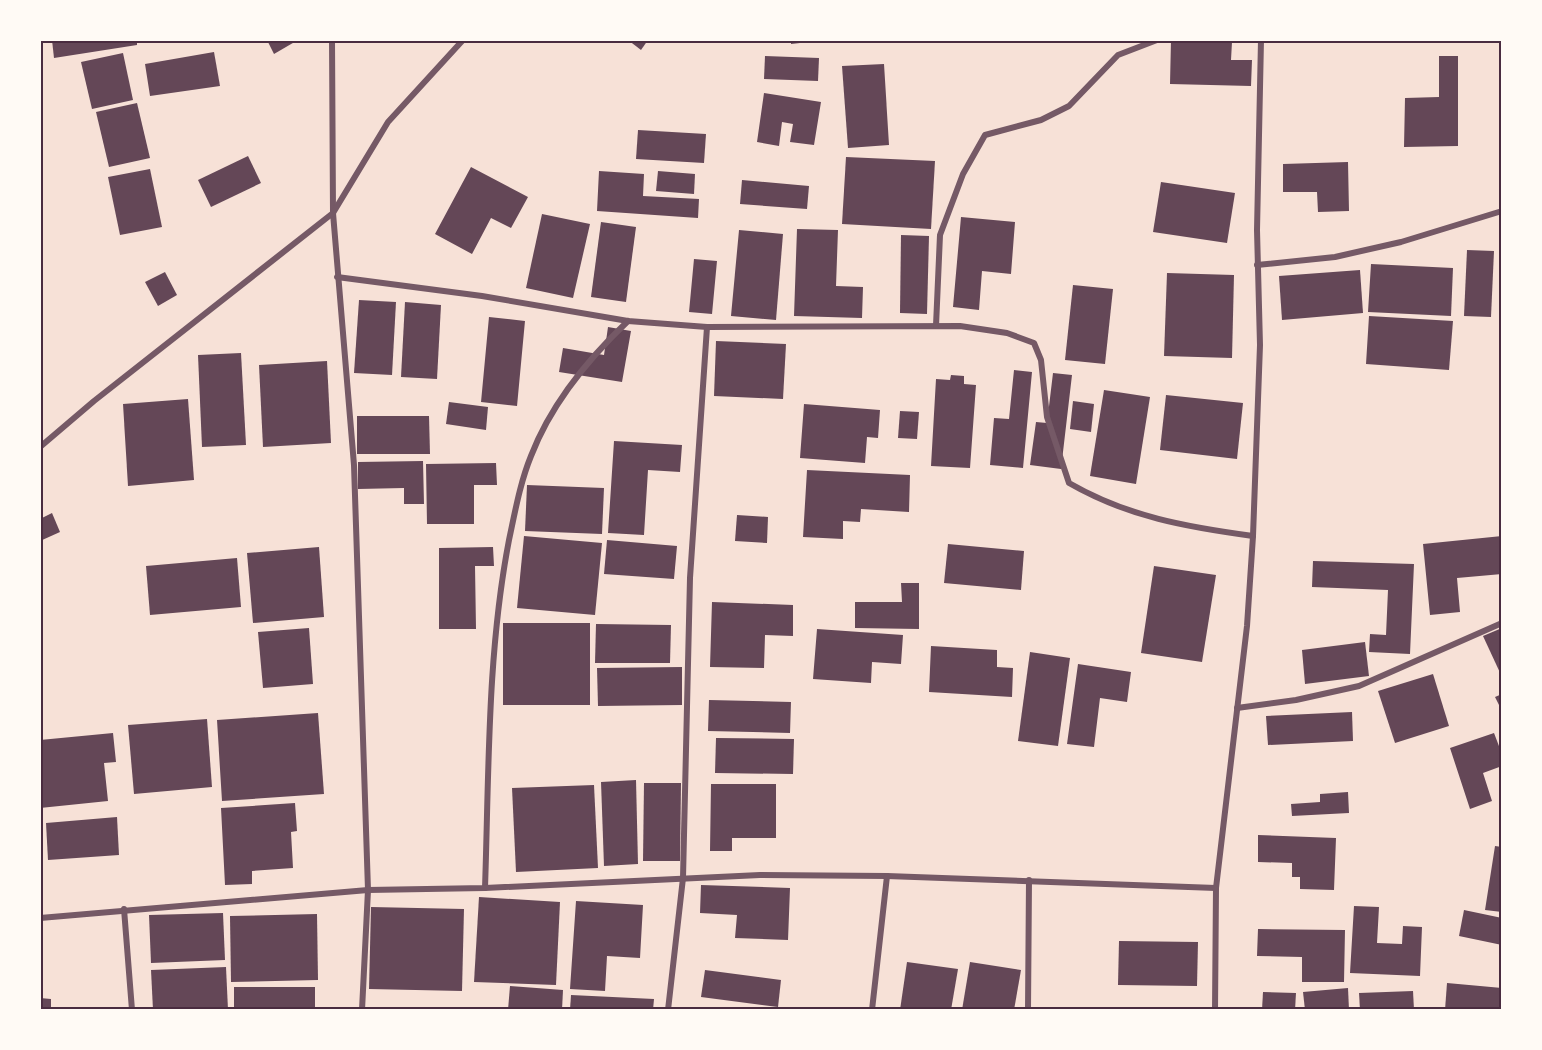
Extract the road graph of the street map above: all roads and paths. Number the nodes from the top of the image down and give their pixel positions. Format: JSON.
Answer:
{"nodes":[{"id":1,"x":332,"y":40,"type":"edge"},
{"id":2,"x":463,"y":40,"type":"edge"},
{"id":3,"x":1157,"y":40,"type":"edge"},
{"id":4,"x":1261,"y":40,"type":"edge"},
{"id":5,"x":1502,"y":211,"type":"edge"},
{"id":6,"x":333,"y":213,"type":"junction"},
{"id":7,"x":1257,"y":266,"type":"junction"},
{"id":8,"x":337,"y":277,"type":"junction"},
{"id":9,"x":628,"y":321,"type":"junction"},
{"id":10,"x":936,"y":326,"type":"junction"},
{"id":11,"x":706,"y":327,"type":"junction"},
{"id":12,"x":40,"y":447,"type":"edge"},
{"id":13,"x":1253,"y":537,"type":"junction"},
{"id":14,"x":1502,"y":623,"type":"edge"},
{"id":15,"x":1237,"y":708,"type":"junction"},
{"id":16,"x":887,"y":876,"type":"junction"},
{"id":17,"x":683,"y":878,"type":"junction"},
{"id":18,"x":1029,"y":880,"type":"junction"},
{"id":19,"x":485,"y":888,"type":"junction"},
{"id":20,"x":1216,"y":888,"type":"junction"},
{"id":21,"x":368,"y":890,"type":"junction"},
{"id":22,"x":124,"y":909,"type":"junction"},
{"id":23,"x":40,"y":918,"type":"edge"},
{"id":24,"x":132,"y":1010,"type":"edge"},
{"id":25,"x":362,"y":1010,"type":"edge"},
{"id":26,"x":668,"y":1010,"type":"edge"},
{"id":27,"x":872,"y":1010,"type":"edge"},
{"id":28,"x":1028,"y":1010,"type":"edge"},
{"id":29,"x":1215,"y":1010,"type":"edge"}],
"edges":[{"from":1,"to":6,"type":"street"},
{"from":2,"to":6,"type":"street"},
{"from":3,"to":10,"type":"street"},
{"from":4,"to":7,"type":"street"},
{"from":5,"to":7,"type":"street"},
{"from":6,"to":8,"type":"street"},
{"from":6,"to":12,"type":"street"},
{"from":7,"to":13,"type":"street"},
{"from":8,"to":9,"type":"street"},
{"from":8,"to":21,"type":"street"},
{"from":9,"to":11,"type":"street"},
{"from":9,"to":19,"type":"street"},
{"from":10,"to":11,"type":"street"},
{"from":10,"to":13,"type":"street"},
{"from":11,"to":17,"type":"street"},
{"from":13,"to":15,"type":"street"},
{"from":14,"to":15,"type":"street"},
{"from":15,"to":20,"type":"street"},
{"from":16,"to":17,"type":"street"},
{"from":16,"to":18,"type":"street"},
{"from":16,"to":27,"type":"street"},
{"from":17,"to":19,"type":"street"},
{"from":17,"to":26,"type":"street"},
{"from":18,"to":20,"type":"street"},
{"from":18,"to":28,"type":"street"},
{"from":19,"to":21,"type":"street"},
{"from":20,"to":29,"type":"street"},
{"from":21,"to":22,"type":"street"},
{"from":21,"to":25,"type":"street"},
{"from":22,"to":23,"type":"street"},
{"from":22,"to":24,"type":"street"}]}
